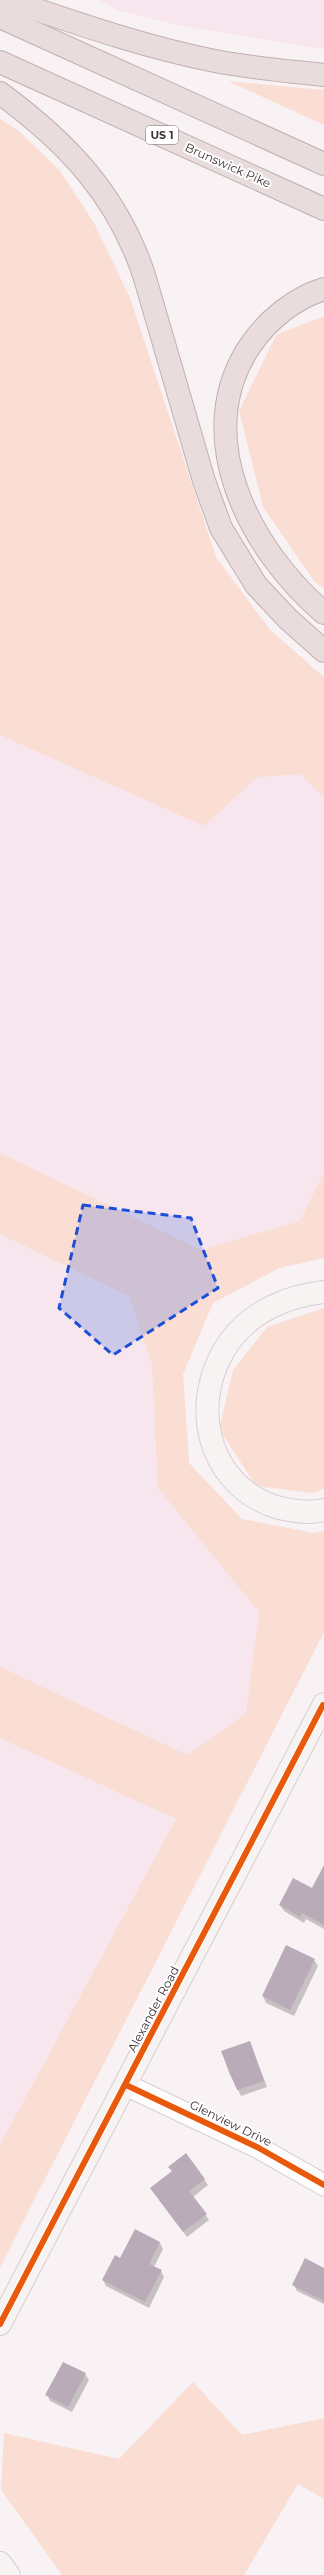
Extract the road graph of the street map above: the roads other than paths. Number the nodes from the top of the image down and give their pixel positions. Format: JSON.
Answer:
{"nodes":[{"id":1,"x":8,"y":0,"type":"edge"},
{"id":2,"x":0,"y":17,"type":"edge"},
{"id":3,"x":0,"y":62,"type":"edge"},
{"id":4,"x":324,"y":75,"type":"edge"},
{"id":5,"x":0,"y":93,"type":"edge"},
{"id":6,"x":324,"y":164,"type":"edge"},
{"id":7,"x":324,"y":209,"type":"edge"},
{"id":8,"x":324,"y":290,"type":"edge"},
{"id":9,"x":324,"y":613,"type":"edge"},
{"id":10,"x":324,"y":651,"type":"edge"},
{"id":11,"x":324,"y":1292,"type":"edge"},
{"id":12,"x":324,"y":1510,"type":"edge"},
{"id":13,"x":324,"y":1705,"type":"edge"},
{"id":14,"x":126,"y":2085,"type":"junction"},
{"id":15,"x":324,"y":2185,"type":"edge"},
{"id":16,"x":0,"y":2324,"type":"edge"},
{"id":17,"x":0,"y":2563,"type":"edge"},
{"id":18,"x":9,"y":2575,"type":"edge"}],
"edges":[{"from":1,"to":4,"type":"highway"},
{"from":2,"to":6,"type":"highway"},
{"from":3,"to":7,"type":"highway","name":"Brunswick Pike","number":"US 1"},
{"from":5,"to":10,"type":"highway"},
{"from":8,"to":9,"type":"highway"},
{"from":11,"to":12,"type":"main road"},
{"from":13,"to":14,"type":"main road","name":"Alexander Road"},
{"from":14,"to":15,"type":"street","name":"Glenview Drive"},
{"from":14,"to":16,"type":"main road","name":"Alexander Road"},
{"from":17,"to":18,"type":"main road"}]}
